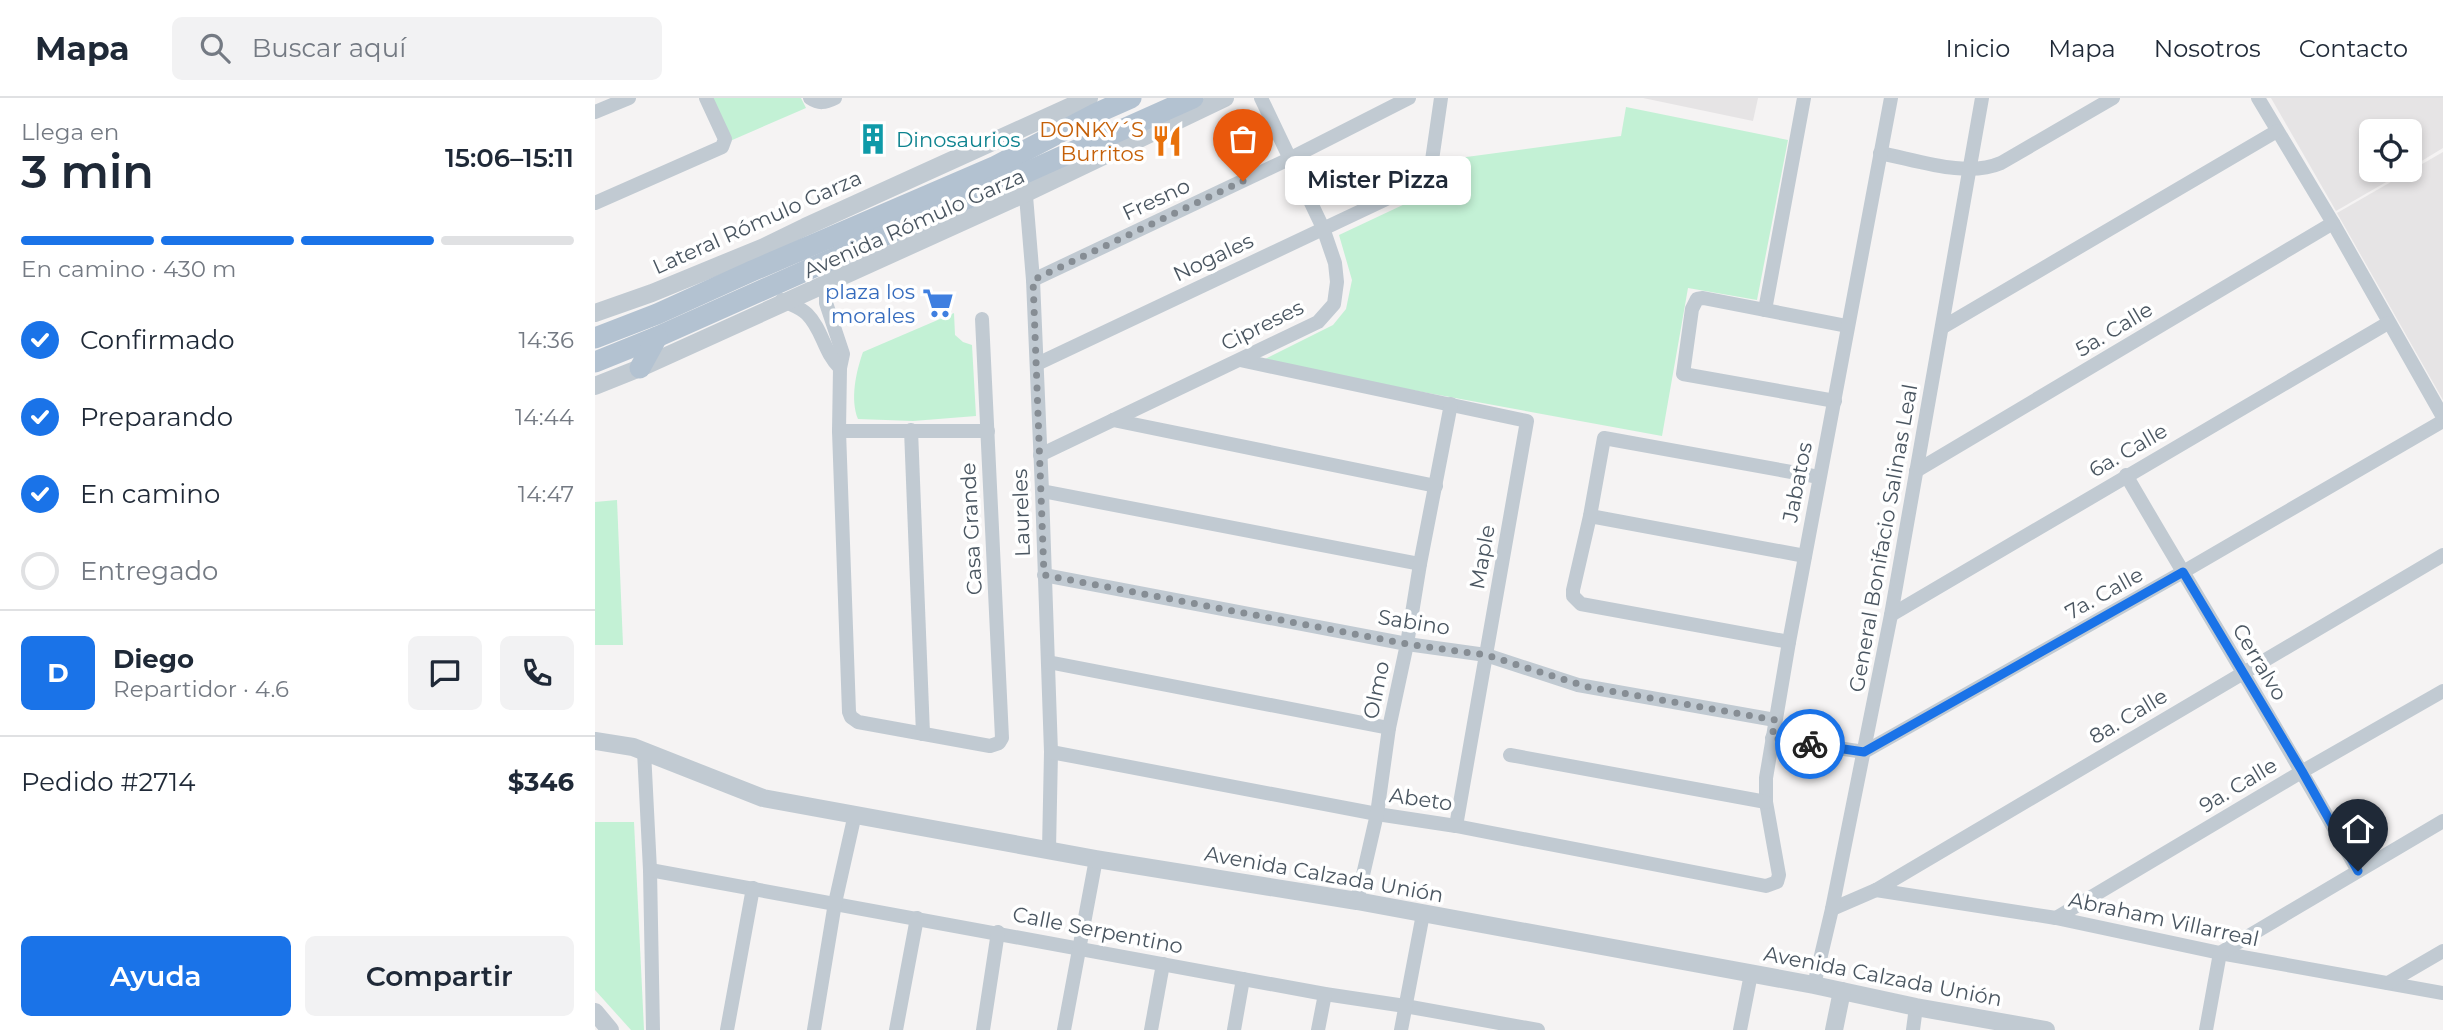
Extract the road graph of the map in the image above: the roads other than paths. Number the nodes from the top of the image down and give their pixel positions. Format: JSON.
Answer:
{"nodes":[{"id":1,"x":629,"y":98,"type":"edge"},
{"id":2,"x":706,"y":98,"type":"edge"},
{"id":3,"x":810,"y":98,"type":"edge"},
{"id":4,"x":835,"y":98,"type":"edge"},
{"id":5,"x":1089,"y":98,"type":"edge"},
{"id":6,"x":1131,"y":98,"type":"edge"},
{"id":7,"x":1261,"y":98,"type":"edge"},
{"id":8,"x":1409,"y":98,"type":"edge"},
{"id":9,"x":1441,"y":98,"type":"edge"},
{"id":10,"x":1804,"y":98,"type":"edge"},
{"id":11,"x":1891,"y":98,"type":"edge"},
{"id":12,"x":1982,"y":98,"type":"edge"},
{"id":13,"x":2113,"y":98,"type":"edge"},
{"id":14,"x":2258,"y":98,"type":"edge"},
{"id":15,"x":1201,"y":101,"type":"edge"},
{"id":16,"x":595,"y":112,"type":"edge"},
{"id":17,"x":2277,"y":131,"type":"junction"},
{"id":18,"x":1880,"y":153,"type":"junction"},
{"id":19,"x":1289,"y":159,"type":"junction"},
{"id":20,"x":1968,"y":170,"type":"junction"},
{"id":21,"x":1025,"y":184,"type":"junction"},
{"id":22,"x":595,"y":202,"type":"edge"},
{"id":23,"x":2333,"y":223,"type":"junction"},
{"id":24,"x":1323,"y":228,"type":"junction"},
{"id":25,"x":773,"y":243,"type":"junction"},
{"id":26,"x":806,"y":248,"type":"junction"},
{"id":27,"x":835,"y":256,"type":"junction"},
{"id":28,"x":752,"y":271,"type":"junction"},
{"id":29,"x":1033,"y":280,"type":"junction"},
{"id":30,"x":826,"y":284,"type":"junction"},
{"id":31,"x":765,"y":289,"type":"junction"},
{"id":32,"x":786,"y":302,"type":"junction"},
{"id":33,"x":1765,"y":310,"type":"junction"},
{"id":34,"x":595,"y":313,"type":"edge"},
{"id":35,"x":982,"y":318,"type":"dead end"},
{"id":36,"x":2388,"y":323,"type":"junction"},
{"id":37,"x":1847,"y":326,"type":"junction"},
{"id":38,"x":1943,"y":327,"type":"junction"},
{"id":39,"x":657,"y":337,"type":"junction"},
{"id":40,"x":598,"y":340,"type":"edge"},
{"id":41,"x":1240,"y":360,"type":"junction"},
{"id":42,"x":595,"y":362,"type":"edge"},
{"id":43,"x":1037,"y":364,"type":"junction"},
{"id":44,"x":840,"y":368,"type":"junction"},
{"id":45,"x":640,"y":369,"type":"junction"},
{"id":46,"x":595,"y":386,"type":"edge"},
{"id":47,"x":1835,"y":401,"type":"junction"},
{"id":48,"x":1451,"y":404,"type":"junction"},
{"id":49,"x":2443,"y":419,"type":"edge"},
{"id":50,"x":1113,"y":420,"type":"junction"},
{"id":51,"x":911,"y":430,"type":"junction"},
{"id":52,"x":839,"y":431,"type":"junction"},
{"id":53,"x":988,"y":431,"type":"junction"},
{"id":54,"x":1040,"y":455,"type":"junction"},
{"id":55,"x":1916,"y":471,"type":"junction"},
{"id":56,"x":2126,"y":475,"type":"junction"},
{"id":57,"x":1819,"y":477,"type":"junction"},
{"id":58,"x":1436,"y":486,"type":"junction"},
{"id":59,"x":1042,"y":491,"type":"junction"},
{"id":60,"x":1590,"y":516,"type":"junction"},
{"id":61,"x":2443,"y":555,"type":"edge"},
{"id":62,"x":1805,"y":556,"type":"junction"},
{"id":63,"x":1420,"y":564,"type":"junction"},
{"id":64,"x":2183,"y":572,"type":"junction"},
{"id":65,"x":1044,"y":575,"type":"junction"},
{"id":66,"x":1891,"y":615,"type":"junction"},
{"id":67,"x":1789,"y":642,"type":"junction"},
{"id":68,"x":1407,"y":644,"type":"junction"},
{"id":69,"x":1486,"y":655,"type":"junction"},
{"id":70,"x":1048,"y":662,"type":"junction"},
{"id":71,"x":2242,"y":673,"type":"junction"},
{"id":72,"x":2443,"y":691,"type":"edge"},
{"id":73,"x":1775,"y":720,"type":"junction"},
{"id":74,"x":1389,"y":728,"type":"junction"},
{"id":75,"x":923,"y":734,"type":"junction"},
{"id":76,"x":1772,"y":738,"type":"junction"},
{"id":77,"x":597,"y":743,"type":"edge"},
{"id":78,"x":643,"y":751,"type":"junction"},
{"id":79,"x":1051,"y":752,"type":"junction"},
{"id":80,"x":1864,"y":752,"type":"junction"},
{"id":81,"x":1510,"y":755,"type":"dead end"},
{"id":82,"x":2302,"y":771,"type":"junction"},
{"id":83,"x":1766,"y":802,"type":"junction"},
{"id":84,"x":855,"y":814,"type":"junction"},
{"id":85,"x":1377,"y":814,"type":"junction"},
{"id":86,"x":2443,"y":821,"type":"edge"},
{"id":87,"x":1456,"y":825,"type":"junction"},
{"id":88,"x":1049,"y":850,"type":"junction"},
{"id":89,"x":1096,"y":859,"type":"junction"},
{"id":90,"x":650,"y":870,"type":"junction"},
{"id":91,"x":2358,"y":871,"type":"junction"},
{"id":92,"x":1779,"y":875,"type":"joint"},
{"id":93,"x":753,"y":888,"type":"junction"},
{"id":94,"x":1875,"y":890,"type":"junction"},
{"id":95,"x":1357,"y":901,"type":"junction"},
{"id":96,"x":835,"y":903,"type":"junction"},
{"id":97,"x":1832,"y":909,"type":"junction"},
{"id":98,"x":1423,"y":914,"type":"junction"},
{"id":99,"x":917,"y":918,"type":"junction"},
{"id":100,"x":2056,"y":918,"type":"junction"},
{"id":101,"x":998,"y":932,"type":"junction"},
{"id":102,"x":1080,"y":948,"type":"junction"},
{"id":103,"x":2443,"y":951,"type":"edge"},
{"id":104,"x":2220,"y":953,"type":"junction"},
{"id":105,"x":1163,"y":964,"type":"junction"},
{"id":106,"x":1751,"y":974,"type":"junction"},
{"id":107,"x":1243,"y":979,"type":"junction"},
{"id":108,"x":2388,"y":983,"type":"junction"},
{"id":109,"x":1814,"y":985,"type":"junction"},
{"id":110,"x":1842,"y":991,"type":"junction"},
{"id":111,"x":2443,"y":993,"type":"edge"},
{"id":112,"x":1325,"y":994,"type":"junction"},
{"id":113,"x":1405,"y":1006,"type":"junction"},
{"id":114,"x":1916,"y":1007,"type":"junction"},
{"id":115,"x":595,"y":1012,"type":"edge"},
{"id":116,"x":1990,"y":1025,"type":"edge"},
{"id":117,"x":610,"y":1030,"type":"edge"},
{"id":118,"x":653,"y":1030,"type":"edge"},
{"id":119,"x":727,"y":1030,"type":"edge"},
{"id":120,"x":814,"y":1030,"type":"edge"},
{"id":121,"x":896,"y":1030,"type":"edge"},
{"id":122,"x":983,"y":1030,"type":"edge"},
{"id":123,"x":1064,"y":1030,"type":"edge"},
{"id":124,"x":1151,"y":1030,"type":"edge"},
{"id":125,"x":1234,"y":1030,"type":"edge"},
{"id":126,"x":1318,"y":1030,"type":"edge"},
{"id":127,"x":1401,"y":1030,"type":"edge"},
{"id":128,"x":1538,"y":1030,"type":"edge"},
{"id":129,"x":1740,"y":1030,"type":"edge"},
{"id":130,"x":1834,"y":1030,"type":"edge"},
{"id":131,"x":1913,"y":1030,"type":"edge"},
{"id":132,"x":2046,"y":1030,"type":"edge"},
{"id":133,"x":2206,"y":1030,"type":"edge"}],
"edges":[{"from":1,"to":16,"type":"street"},
{"from":2,"to":22,"type":"street"},
{"from":3,"to":4,"type":"street"},
{"from":5,"to":25,"type":"street","name":"Lateral Rómulo Garza"},
{"from":6,"to":26,"type":"main road","name":"Avenida Rómulo Garza"},
{"from":7,"to":19,"type":"street","name":"Cipreses"},
{"from":8,"to":19,"type":"street","name":"Fresno"},
{"from":9,"to":24,"type":"street","name":"Nogales"},
{"from":10,"to":33,"type":"street"},
{"from":11,"to":18,"type":"street","name":"Jabatos"},
{"from":12,"to":20,"type":"street","name":"General Bonifacio Salinas Leal"},
{"from":13,"to":20,"type":"street"},
{"from":14,"to":17,"type":"street"},
{"from":15,"to":21,"type":"main road","name":"Avenida Rómulo Garza"},
{"from":17,"to":23,"type":"street"},
{"from":17,"to":38,"type":"street"},
{"from":18,"to":20,"type":"street"},
{"from":18,"to":37,"type":"street","name":"Jabatos"},
{"from":19,"to":24,"type":"street","name":"Cipreses"},
{"from":19,"to":29,"type":"street","name":"Fresno"},
{"from":20,"to":38,"type":"street","name":"General Bonifacio Salinas Leal"},
{"from":21,"to":27,"type":"main road","name":"Avenida Rómulo Garza"},
{"from":21,"to":29,"type":"street","name":"Laureles"},
{"from":21,"to":30,"type":"street"},
{"from":23,"to":36,"type":"street"},
{"from":23,"to":55,"type":"street","name":"5a. Calle"},
{"from":24,"to":41,"type":"street","name":"Cipreses"},
{"from":24,"to":43,"type":"street","name":"Nogales"},
{"from":25,"to":26,"type":"main road"},
{"from":25,"to":28,"type":"main road"},
{"from":25,"to":34,"type":"street","name":"Lateral Rómulo Garza"},
{"from":26,"to":28,"type":"main road","name":"Avenida Rómulo Garza"},
{"from":27,"to":30,"type":"street"},
{"from":27,"to":31,"type":"main road","name":"Avenida Rómulo Garza"},
{"from":28,"to":40,"type":"main road","name":"Avenida Rómulo Garza"},
{"from":29,"to":43,"type":"street","name":"Laureles"},
{"from":30,"to":32,"type":"street"},
{"from":30,"to":44,"type":"street"},
{"from":31,"to":32,"type":"street"},
{"from":31,"to":39,"type":"main road","name":"Avenida Rómulo Garza"},
{"from":32,"to":44,"type":"street"},
{"from":32,"to":45,"type":"street"},
{"from":33,"to":37,"type":"street"},
{"from":33,"to":47,"type":"street"},
{"from":35,"to":53,"type":"street","name":"Casa Grande"},
{"from":36,"to":49,"type":"street"},
{"from":36,"to":56,"type":"street","name":"6a. Calle"},
{"from":37,"to":47,"type":"street","name":"Jabatos"},
{"from":38,"to":55,"type":"street","name":"General Bonifacio Salinas Leal"},
{"from":39,"to":42,"type":"main road","name":"Avenida Rómulo Garza"},
{"from":39,"to":45,"type":"main road"},
{"from":41,"to":48,"type":"street"},
{"from":41,"to":50,"type":"street","name":"Cipreses"},
{"from":43,"to":54,"type":"street","name":"Laureles"},
{"from":44,"to":52,"type":"street"},
{"from":45,"to":46,"type":"street"},
{"from":47,"to":57,"type":"street","name":"Jabatos"},
{"from":48,"to":58,"type":"street","name":"Olmo"},
{"from":48,"to":69,"type":"street","name":"Maple"},
{"from":49,"to":64,"type":"street","name":"7a. Calle"},
{"from":50,"to":54,"type":"street","name":"Cipreses"},
{"from":50,"to":58,"type":"street"},
{"from":51,"to":52,"type":"street"},
{"from":51,"to":53,"type":"street"},
{"from":51,"to":75,"type":"street"},
{"from":52,"to":75,"type":"street"},
{"from":53,"to":75,"type":"street","name":"Casa Grande"},
{"from":54,"to":59,"type":"street","name":"Laureles"},
{"from":55,"to":66,"type":"street","name":"General Bonifacio Salinas Leal"},
{"from":56,"to":64,"type":"street","name":"Cerralvo"},
{"from":56,"to":66,"type":"street","name":"6a. Calle"},
{"from":57,"to":60,"type":"street"},
{"from":57,"to":62,"type":"street","name":"Jabatos"},
{"from":58,"to":63,"type":"street","name":"Olmo"},
{"from":59,"to":63,"type":"street"},
{"from":59,"to":65,"type":"street","name":"Laureles"},
{"from":60,"to":62,"type":"street"},
{"from":60,"to":67,"type":"street"},
{"from":61,"to":71,"type":"street","name":"8a. Calle"},
{"from":62,"to":67,"type":"street","name":"Jabatos"},
{"from":63,"to":68,"type":"street","name":"Olmo"},
{"from":64,"to":71,"type":"street","name":"Cerralvo"},
{"from":64,"to":80,"type":"street","name":"7a. Calle"},
{"from":65,"to":68,"type":"street","name":"Sabino"},
{"from":65,"to":70,"type":"street","name":"Laureles"},
{"from":66,"to":80,"type":"street","name":"General Bonifacio Salinas Leal"},
{"from":67,"to":73,"type":"street","name":"Jabatos"},
{"from":68,"to":69,"type":"street","name":"Sabino"},
{"from":68,"to":74,"type":"street","name":"Olmo"},
{"from":69,"to":73,"type":"street","name":"Sabino"},
{"from":69,"to":87,"type":"street","name":"Maple"},
{"from":70,"to":74,"type":"street"},
{"from":70,"to":79,"type":"street","name":"Laureles"},
{"from":71,"to":82,"type":"street","name":"Cerralvo"},
{"from":71,"to":94,"type":"street","name":"8a. Calle"},
{"from":72,"to":82,"type":"street","name":"9a. Calle"},
{"from":73,"to":76,"type":"street","name":"Jabatos"},
{"from":74,"to":85,"type":"street","name":"Olmo"},
{"from":76,"to":80,"type":"street"},
{"from":76,"to":83,"type":"street","name":"Jabatos"},
{"from":77,"to":78,"type":"street","name":"Avenida Calzada Unión"},
{"from":78,"to":84,"type":"street","name":"Avenida Calzada Unión"},
{"from":78,"to":90,"type":"street"},
{"from":79,"to":85,"type":"street","name":"Abeto"},
{"from":79,"to":88,"type":"street","name":"Laureles"},
{"from":80,"to":97,"type":"street","name":"General Bonifacio Salinas Leal"},
{"from":81,"to":83,"type":"street"},
{"from":82,"to":91,"type":"street","name":"Cerralvo"},
{"from":82,"to":100,"type":"street","name":"9a. Calle"},
{"from":83,"to":92,"type":"street","name":"Jabatos"},
{"from":84,"to":88,"type":"street","name":"Avenida Calzada Unión"},
{"from":84,"to":96,"type":"street"},
{"from":85,"to":87,"type":"street","name":"Abeto"},
{"from":85,"to":95,"type":"street","name":"Olmo"},
{"from":86,"to":91,"type":"street"},
{"from":87,"to":92,"type":"street","name":"Abeto"},
{"from":88,"to":89,"type":"street","name":"Avenida Calzada Unión"},
{"from":89,"to":95,"type":"street","name":"Avenida Calzada Unión"},
{"from":89,"to":102,"type":"street"},
{"from":90,"to":93,"type":"street","name":"Calle Serpentino"},
{"from":90,"to":118,"type":"street"},
{"from":91,"to":104,"type":"street"},
{"from":93,"to":96,"type":"street","name":"Calle Serpentino"},
{"from":93,"to":119,"type":"street"},
{"from":94,"to":97,"type":"street","name":"8a. Calle"},
{"from":94,"to":100,"type":"street","name":"Abraham Villarreal"},
{"from":95,"to":98,"type":"street","name":"Avenida Calzada Unión"},
{"from":96,"to":99,"type":"street","name":"Calle Serpentino"},
{"from":96,"to":120,"type":"street"},
{"from":97,"to":109,"type":"street","name":"General Bonifacio Salinas Leal"},
{"from":98,"to":106,"type":"street","name":"Avenida Calzada Unión"},
{"from":98,"to":113,"type":"street"},
{"from":99,"to":101,"type":"street","name":"Calle Serpentino"},
{"from":99,"to":121,"type":"street"},
{"from":100,"to":104,"type":"street","name":"Abraham Villarreal"},
{"from":101,"to":102,"type":"street","name":"Calle Serpentino"},
{"from":101,"to":122,"type":"street"},
{"from":102,"to":105,"type":"street","name":"Calle Serpentino"},
{"from":102,"to":123,"type":"street"},
{"from":103,"to":108,"type":"street"},
{"from":104,"to":108,"type":"street","name":"Abraham Villarreal"},
{"from":104,"to":133,"type":"street"},
{"from":105,"to":107,"type":"street","name":"Calle Serpentino"},
{"from":105,"to":124,"type":"street"},
{"from":106,"to":109,"type":"street","name":"Avenida Calzada Unión"},
{"from":106,"to":129,"type":"street"},
{"from":107,"to":112,"type":"street","name":"Calle Serpentino"},
{"from":107,"to":125,"type":"street"},
{"from":108,"to":111,"type":"street","name":"Abraham Villarreal"},
{"from":109,"to":110,"type":"street","name":"Avenida Calzada Unión"},
{"from":110,"to":114,"type":"street","name":"Avenida Calzada Unión"},
{"from":110,"to":130,"type":"street"},
{"from":112,"to":113,"type":"street","name":"Calle Serpentino"},
{"from":112,"to":126,"type":"street"},
{"from":113,"to":127,"type":"street"},
{"from":113,"to":128,"type":"street","name":"Calle Serpentino"},
{"from":114,"to":116,"type":"street","name":"Avenida Calzada Unión"},
{"from":114,"to":131,"type":"street"},
{"from":115,"to":117,"type":"street"},
{"from":116,"to":132,"type":"street","name":"Avenida Calzada Unión"}]}
